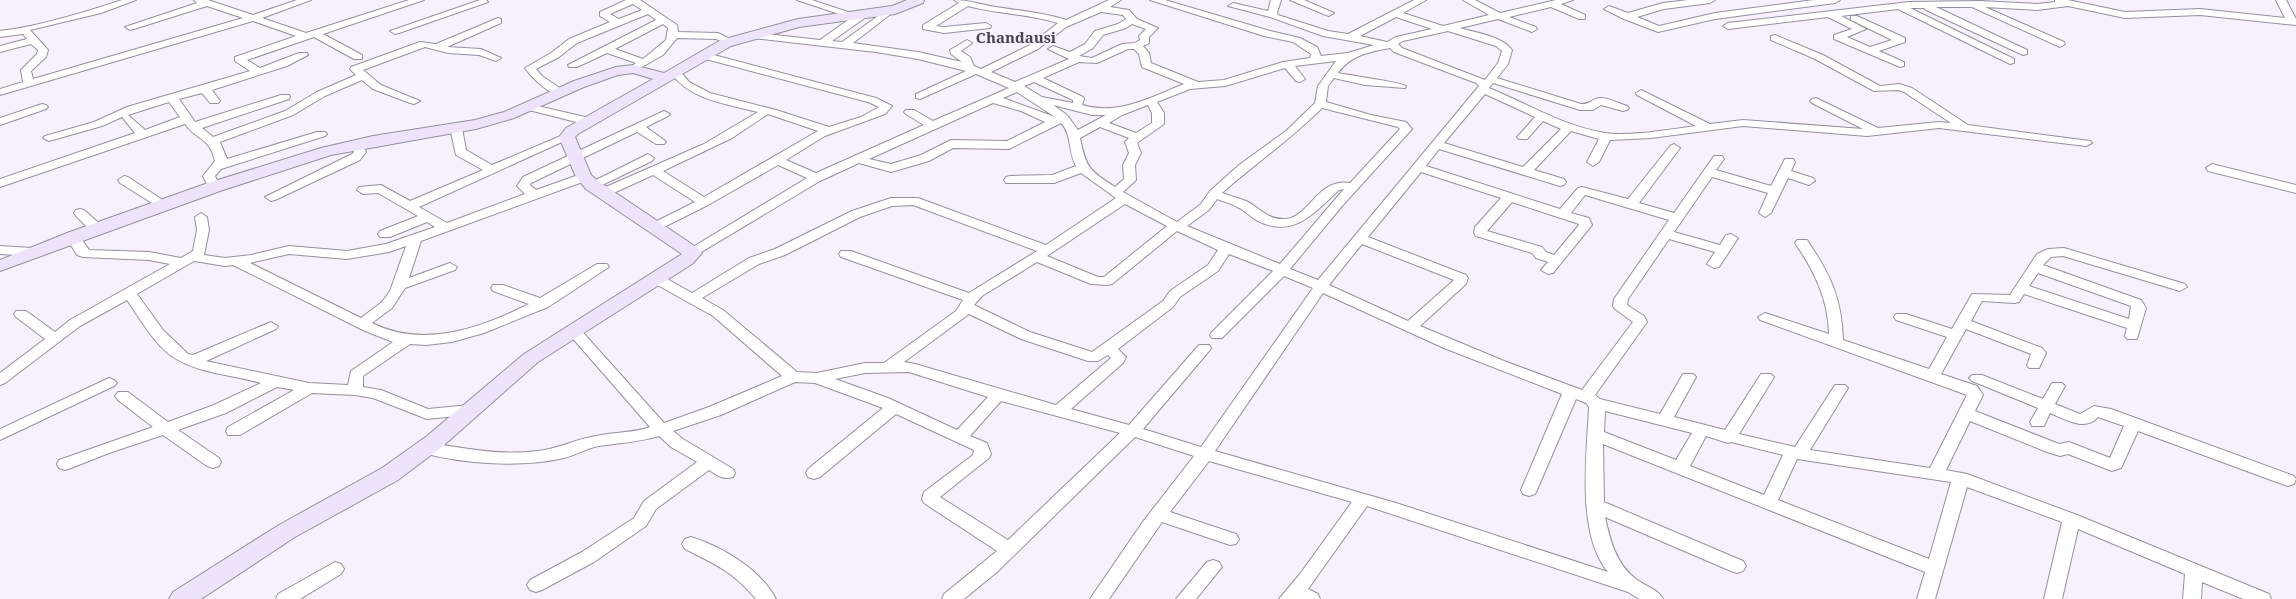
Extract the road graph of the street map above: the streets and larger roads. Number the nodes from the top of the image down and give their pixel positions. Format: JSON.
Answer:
{"nodes":[{"id":1,"x":131,"y":0,"type":"edge"},
{"id":2,"x":306,"y":0,"type":"edge"},
{"id":3,"x":419,"y":0,"type":"edge"},
{"id":4,"x":634,"y":0,"type":"edge"},
{"id":5,"x":802,"y":0,"type":"edge"},
{"id":6,"x":918,"y":0,"type":"edge"},
{"id":7,"x":1116,"y":0,"type":"edge"},
{"id":8,"x":1155,"y":0,"type":"edge"},
{"id":9,"x":1276,"y":0,"type":"edge"},
{"id":10,"x":1294,"y":0,"type":"edge"},
{"id":11,"x":1421,"y":0,"type":"edge"},
{"id":12,"x":1468,"y":0,"type":"edge"},
{"id":13,"x":1568,"y":0,"type":"edge"},
{"id":14,"x":1649,"y":0,"type":"edge"},
{"id":15,"x":1710,"y":0,"type":"edge"},
{"id":16,"x":1836,"y":0,"type":"edge"},
{"id":17,"x":1958,"y":0,"type":"edge"},
{"id":18,"x":2056,"y":0,"type":"edge"},
{"id":19,"x":2091,"y":0,"type":"edge"},
{"id":20,"x":2281,"y":0,"type":"edge"},
{"id":21,"x":206,"y":1,"type":"edge"},
{"id":22,"x":452,"y":1,"type":"dead end"},
{"id":23,"x":963,"y":1,"type":"edge"},
{"id":24,"x":483,"y":2,"type":"dead end"},
{"id":25,"x":1552,"y":4,"type":"junction"},
{"id":26,"x":1922,"y":4,"type":"junction"},
{"id":27,"x":1970,"y":4,"type":"junction"},
{"id":28,"x":2072,"y":4,"type":"junction"},
{"id":29,"x":1934,"y":5,"type":"junction"},
{"id":30,"x":1233,"y":6,"type":"dead end"},
{"id":31,"x":1663,"y":6,"type":"junction"},
{"id":32,"x":1899,"y":6,"type":"junction"},
{"id":33,"x":464,"y":8,"type":"junction"},
{"id":34,"x":1101,"y":8,"type":"junction"},
{"id":35,"x":1609,"y":8,"type":"dead end"},
{"id":36,"x":648,"y":10,"type":"junction"},
{"id":37,"x":889,"y":11,"type":"junction"},
{"id":38,"x":1329,"y":13,"type":"dead end"},
{"id":39,"x":1842,"y":13,"type":"junction"},
{"id":40,"x":1396,"y":14,"type":"junction"},
{"id":41,"x":1830,"y":14,"type":"junction"},
{"id":42,"x":1273,"y":15,"type":"junction"},
{"id":43,"x":858,"y":16,"type":"junction"},
{"id":44,"x":1496,"y":16,"type":"junction"},
{"id":45,"x":1582,"y":17,"type":"dead end"},
{"id":46,"x":1626,"y":17,"type":"junction"},
{"id":47,"x":250,"y":19,"type":"junction"},
{"id":48,"x":1132,"y":19,"type":"junction"},
{"id":49,"x":663,"y":20,"type":"junction"},
{"id":50,"x":1692,"y":20,"type":"junction"},
{"id":51,"x":498,"y":22,"type":"dead end"},
{"id":52,"x":618,"y":22,"type":"junction"},
{"id":53,"x":2293,"y":22,"type":"edge"},
{"id":54,"x":1064,"y":24,"type":"junction"},
{"id":55,"x":1299,"y":25,"type":"junction"},
{"id":56,"x":986,"y":26,"type":"dead end"},
{"id":57,"x":1728,"y":26,"type":"dead end"},
{"id":58,"x":130,"y":27,"type":"dead end"},
{"id":59,"x":1447,"y":28,"type":"junction"},
{"id":60,"x":1532,"y":29,"type":"dead end"},
{"id":61,"x":19,"y":30,"type":"junction"},
{"id":62,"x":394,"y":32,"type":"dead end"},
{"id":63,"x":0,"y":34,"type":"edge"},
{"id":64,"x":304,"y":34,"type":"junction"},
{"id":65,"x":674,"y":34,"type":"junction"},
{"id":66,"x":757,"y":36,"type":"junction"},
{"id":67,"x":1281,"y":37,"type":"junction"},
{"id":68,"x":1350,"y":37,"type":"junction"},
{"id":69,"x":1775,"y":38,"type":"dead end"},
{"id":70,"x":34,"y":40,"type":"junction"},
{"id":71,"x":731,"y":42,"type":"junction"},
{"id":72,"x":967,"y":43,"type":"dead end"},
{"id":73,"x":820,"y":44,"type":"junction"},
{"id":74,"x":2060,"y":44,"type":"dead end"},
{"id":75,"x":1389,"y":45,"type":"junction"},
{"id":76,"x":843,"y":46,"type":"junction"},
{"id":77,"x":1136,"y":46,"type":"junction"},
{"id":78,"x":438,"y":47,"type":"junction"},
{"id":79,"x":0,"y":49,"type":"edge"},
{"id":80,"x":1053,"y":49,"type":"dead end"},
{"id":81,"x":607,"y":50,"type":"junction"},
{"id":82,"x":1869,"y":51,"type":"junction"},
{"id":83,"x":303,"y":55,"type":"dead end"},
{"id":84,"x":706,"y":56,"type":"junction"},
{"id":85,"x":1348,"y":56,"type":"junction"},
{"id":86,"x":358,"y":57,"type":"dead end"},
{"id":87,"x":1074,"y":57,"type":"junction"},
{"id":88,"x":122,"y":58,"type":"junction"},
{"id":89,"x":496,"y":58,"type":"dead end"},
{"id":90,"x":1315,"y":60,"type":"junction"},
{"id":91,"x":2010,"y":61,"type":"dead end"},
{"id":92,"x":1287,"y":64,"type":"junction"},
{"id":93,"x":1900,"y":64,"type":"dead end"},
{"id":94,"x":573,"y":65,"type":"dead end"},
{"id":95,"x":638,"y":66,"type":"junction"},
{"id":96,"x":130,"y":68,"type":"dead end"},
{"id":97,"x":976,"y":70,"type":"junction"},
{"id":98,"x":257,"y":71,"type":"junction"},
{"id":99,"x":1331,"y":74,"type":"junction"},
{"id":100,"x":363,"y":76,"type":"junction"},
{"id":101,"x":672,"y":76,"type":"junction"},
{"id":102,"x":1033,"y":78,"type":"junction"},
{"id":103,"x":1300,"y":79,"type":"dead end"},
{"id":104,"x":29,"y":84,"type":"junction"},
{"id":105,"x":1196,"y":85,"type":"junction"},
{"id":106,"x":1486,"y":85,"type":"junction"},
{"id":107,"x":1401,"y":86,"type":"dead end"},
{"id":108,"x":1017,"y":87,"type":"junction"},
{"id":109,"x":205,"y":89,"type":"junction"},
{"id":110,"x":0,"y":92,"type":"edge"},
{"id":111,"x":560,"y":92,"type":"junction"},
{"id":112,"x":1641,"y":93,"type":"dead end"},
{"id":113,"x":285,"y":96,"type":"dead end"},
{"id":114,"x":920,"y":96,"type":"dead end"},
{"id":115,"x":172,"y":98,"type":"junction"},
{"id":116,"x":993,"y":99,"type":"junction"},
{"id":117,"x":1042,"y":100,"type":"junction"},
{"id":118,"x":1151,"y":100,"type":"junction"},
{"id":119,"x":214,"y":101,"type":"dead end"},
{"id":120,"x":414,"y":101,"type":"dead end"},
{"id":121,"x":1816,"y":101,"type":"dead end"},
{"id":122,"x":1320,"y":104,"type":"junction"},
{"id":123,"x":1074,"y":106,"type":"junction"},
{"id":124,"x":42,"y":107,"type":"dead end"},
{"id":125,"x":529,"y":107,"type":"junction"},
{"id":126,"x":1624,"y":108,"type":"dead end"},
{"id":127,"x":766,"y":111,"type":"junction"},
{"id":128,"x":910,"y":112,"type":"dead end"},
{"id":129,"x":1121,"y":112,"type":"junction"},
{"id":130,"x":664,"y":114,"type":"dead end"},
{"id":131,"x":1541,"y":117,"type":"junction"},
{"id":132,"x":128,"y":118,"type":"dead end"},
{"id":133,"x":1058,"y":119,"type":"junction"},
{"id":134,"x":0,"y":122,"type":"edge"},
{"id":135,"x":588,"y":122,"type":"junction"},
{"id":136,"x":190,"y":123,"type":"junction"},
{"id":137,"x":1099,"y":123,"type":"junction"},
{"id":138,"x":933,"y":126,"type":"junction"},
{"id":139,"x":90,"y":127,"type":"junction"},
{"id":140,"x":638,"y":127,"type":"junction"},
{"id":141,"x":1965,"y":127,"type":"junction"},
{"id":142,"x":456,"y":128,"type":"junction"},
{"id":143,"x":1568,"y":128,"type":"junction"},
{"id":144,"x":1707,"y":128,"type":"junction"},
{"id":145,"x":828,"y":131,"type":"junction"},
{"id":146,"x":1878,"y":132,"type":"junction"},
{"id":147,"x":143,"y":134,"type":"junction"},
{"id":148,"x":322,"y":134,"type":"dead end"},
{"id":149,"x":1075,"y":136,"type":"junction"},
{"id":150,"x":567,"y":137,"type":"junction"},
{"id":151,"x":1136,"y":137,"type":"junction"},
{"id":152,"x":1523,"y":137,"type":"dead end"},
{"id":153,"x":49,"y":138,"type":"dead end"},
{"id":154,"x":1606,"y":138,"type":"junction"},
{"id":155,"x":212,"y":141,"type":"junction"},
{"id":156,"x":660,"y":142,"type":"dead end"},
{"id":157,"x":2086,"y":143,"type":"dead end"},
{"id":158,"x":114,"y":144,"type":"junction"},
{"id":159,"x":290,"y":144,"type":"junction"},
{"id":160,"x":357,"y":144,"type":"junction"},
{"id":161,"x":1437,"y":145,"type":"junction"},
{"id":162,"x":1674,"y":148,"type":"dead end"},
{"id":163,"x":305,"y":158,"type":"junction"},
{"id":164,"x":576,"y":158,"type":"junction"},
{"id":165,"x":648,"y":158,"type":"dead end"},
{"id":166,"x":1718,"y":159,"type":"dead end"},
{"id":167,"x":777,"y":160,"type":"junction"},
{"id":168,"x":856,"y":160,"type":"junction"},
{"id":169,"x":1593,"y":162,"type":"dead end"},
{"id":170,"x":218,"y":166,"type":"junction"},
{"id":171,"x":1082,"y":168,"type":"junction"},
{"id":172,"x":1419,"y":168,"type":"junction"},
{"id":173,"x":2212,"y":168,"type":"dead end"},
{"id":174,"x":492,"y":170,"type":"junction"},
{"id":175,"x":653,"y":170,"type":"junction"},
{"id":176,"x":1525,"y":172,"type":"junction"},
{"id":177,"x":1709,"y":172,"type":"junction"},
{"id":178,"x":816,"y":178,"type":"junction"},
{"id":179,"x":124,"y":180,"type":"dead end"},
{"id":180,"x":1010,"y":180,"type":"dead end"},
{"id":181,"x":1809,"y":181,"type":"dead end"},
{"id":182,"x":1560,"y":182,"type":"dead end"},
{"id":183,"x":0,"y":183,"type":"edge"},
{"id":184,"x":593,"y":185,"type":"junction"},
{"id":185,"x":214,"y":187,"type":"junction"},
{"id":186,"x":1353,"y":187,"type":"junction"},
{"id":187,"x":2296,"y":189,"type":"edge"},
{"id":188,"x":363,"y":190,"type":"dead end"},
{"id":189,"x":1775,"y":191,"type":"junction"},
{"id":190,"x":1214,"y":194,"type":"junction"},
{"id":191,"x":534,"y":195,"type":"junction"},
{"id":192,"x":1120,"y":195,"type":"junction"},
{"id":193,"x":271,"y":197,"type":"dead end"},
{"id":194,"x":1509,"y":197,"type":"junction"},
{"id":195,"x":704,"y":202,"type":"junction"},
{"id":196,"x":1631,"y":204,"type":"junction"},
{"id":197,"x":164,"y":205,"type":"junction"},
{"id":198,"x":410,"y":206,"type":"junction"},
{"id":199,"x":80,"y":213,"type":"dead end"},
{"id":200,"x":1765,"y":213,"type":"dead end"},
{"id":201,"x":1563,"y":214,"type":"junction"},
{"id":202,"x":201,"y":217,"type":"dead end"},
{"id":203,"x":428,"y":217,"type":"junction"},
{"id":204,"x":1677,"y":218,"type":"junction"},
{"id":205,"x":445,"y":227,"type":"junction"},
{"id":206,"x":656,"y":227,"type":"junction"},
{"id":207,"x":1177,"y":227,"type":"junction"},
{"id":208,"x":97,"y":229,"type":"junction"},
{"id":209,"x":385,"y":234,"type":"dead end"},
{"id":210,"x":1667,"y":234,"type":"junction"},
{"id":211,"x":73,"y":237,"type":"junction"},
{"id":212,"x":415,"y":238,"type":"junction"},
{"id":213,"x":1731,"y":238,"type":"dead end"},
{"id":214,"x":1360,"y":239,"type":"junction"},
{"id":215,"x":1802,"y":243,"type":"dead end"},
{"id":216,"x":1226,"y":248,"type":"junction"},
{"id":217,"x":0,"y":250,"type":"edge"},
{"id":218,"x":1723,"y":250,"type":"junction"},
{"id":219,"x":32,"y":252,"type":"junction"},
{"id":220,"x":693,"y":253,"type":"junction"},
{"id":221,"x":846,"y":254,"type":"dead end"},
{"id":222,"x":1042,"y":254,"type":"junction"},
{"id":223,"x":187,"y":259,"type":"junction"},
{"id":224,"x":1557,"y":260,"type":"junction"},
{"id":225,"x":237,"y":262,"type":"junction"},
{"id":226,"x":1714,"y":264,"type":"dead end"},
{"id":227,"x":0,"y":266,"type":"edge"},
{"id":228,"x":450,"y":267,"type":"dead end"},
{"id":229,"x":602,"y":267,"type":"dead end"},
{"id":230,"x":2035,"y":268,"type":"junction"},
{"id":231,"x":1282,"y":270,"type":"junction"},
{"id":232,"x":1548,"y":270,"type":"dead end"},
{"id":233,"x":657,"y":279,"type":"junction"},
{"id":234,"x":399,"y":286,"type":"junction"},
{"id":235,"x":1321,"y":286,"type":"junction"},
{"id":236,"x":2180,"y":287,"type":"dead end"},
{"id":237,"x":498,"y":288,"type":"dead end"},
{"id":238,"x":2021,"y":288,"type":"junction"},
{"id":239,"x":128,"y":292,"type":"junction"},
{"id":240,"x":693,"y":298,"type":"junction"},
{"id":241,"x":969,"y":303,"type":"junction"},
{"id":242,"x":542,"y":304,"type":"junction"},
{"id":243,"x":21,"y":314,"type":"dead end"},
{"id":244,"x":1765,"y":316,"type":"dead end"},
{"id":245,"x":1901,"y":317,"type":"dead end"},
{"id":246,"x":362,"y":324,"type":"junction"},
{"id":247,"x":271,"y":326,"type":"dead end"},
{"id":248,"x":1410,"y":328,"type":"junction"},
{"id":249,"x":1959,"y":329,"type":"junction"},
{"id":250,"x":573,"y":330,"type":"junction"},
{"id":251,"x":1217,"y":335,"type":"dead end"},
{"id":252,"x":54,"y":338,"type":"junction"},
{"id":253,"x":407,"y":339,"type":"junction"},
{"id":254,"x":1836,"y":341,"type":"junction"},
{"id":255,"x":1111,"y":347,"type":"junction"},
{"id":256,"x":1204,"y":348,"type":"dead end"},
{"id":257,"x":193,"y":361,"type":"junction"},
{"id":258,"x":2034,"y":365,"type":"dead end"},
{"id":259,"x":889,"y":366,"type":"junction"},
{"id":260,"x":1933,"y":375,"type":"junction"},
{"id":261,"x":793,"y":377,"type":"junction"},
{"id":262,"x":1688,"y":377,"type":"dead end"},
{"id":263,"x":1766,"y":377,"type":"dead end"},
{"id":264,"x":817,"y":378,"type":"junction"},
{"id":265,"x":1977,"y":378,"type":"dead end"},
{"id":266,"x":0,"y":380,"type":"edge"},
{"id":267,"x":274,"y":382,"type":"junction"},
{"id":268,"x":109,"y":384,"type":"dead end"},
{"id":269,"x":2057,"y":386,"type":"dead end"},
{"id":270,"x":309,"y":388,"type":"junction"},
{"id":271,"x":1840,"y":388,"type":"dead end"},
{"id":272,"x":355,"y":390,"type":"junction"},
{"id":273,"x":998,"y":395,"type":"junction"},
{"id":274,"x":124,"y":396,"type":"dead end"},
{"id":275,"x":1584,"y":397,"type":"junction"},
{"id":276,"x":2047,"y":405,"type":"junction"},
{"id":277,"x":894,"y":407,"type":"junction"},
{"id":278,"x":470,"y":410,"type":"junction"},
{"id":279,"x":1059,"y":411,"type":"junction"},
{"id":280,"x":1966,"y":412,"type":"junction"},
{"id":281,"x":1664,"y":421,"type":"junction"},
{"id":282,"x":2038,"y":422,"type":"dead end"},
{"id":283,"x":2133,"y":423,"type":"junction"},
{"id":284,"x":165,"y":428,"type":"junction"},
{"id":285,"x":661,"y":429,"type":"junction"},
{"id":286,"x":1132,"y":431,"type":"junction"},
{"id":287,"x":1701,"y":431,"type":"junction"},
{"id":288,"x":234,"y":432,"type":"dead end"},
{"id":289,"x":0,"y":435,"type":"edge"},
{"id":290,"x":1596,"y":435,"type":"junction"},
{"id":291,"x":959,"y":438,"type":"junction"},
{"id":292,"x":1728,"y":438,"type":"junction"},
{"id":293,"x":425,"y":448,"type":"junction"},
{"id":294,"x":1796,"y":453,"type":"junction"},
{"id":295,"x":1204,"y":454,"type":"junction"},
{"id":296,"x":213,"y":462,"type":"dead end"},
{"id":297,"x":709,"y":462,"type":"junction"},
{"id":298,"x":65,"y":464,"type":"dead end"},
{"id":299,"x":1680,"y":468,"type":"junction"},
{"id":300,"x":727,"y":473,"type":"dead end"},
{"id":301,"x":814,"y":473,"type":"dead end"},
{"id":302,"x":1936,"y":473,"type":"junction"},
{"id":303,"x":1961,"y":478,"type":"junction"},
{"id":304,"x":2288,"y":480,"type":"dead end"},
{"id":305,"x":1530,"y":490,"type":"dead end"},
{"id":306,"x":1363,"y":499,"type":"junction"},
{"id":307,"x":1768,"y":503,"type":"junction"},
{"id":308,"x":1594,"y":505,"type":"junction"},
{"id":309,"x":1158,"y":515,"type":"junction"},
{"id":310,"x":2071,"y":519,"type":"junction"},
{"id":311,"x":1230,"y":539,"type":"dead end"},
{"id":312,"x":691,"y":544,"type":"dead end"},
{"id":313,"x":1009,"y":550,"type":"junction"},
{"id":314,"x":1737,"y":566,"type":"dead end"},
{"id":315,"x":1213,"y":567,"type":"dead end"},
{"id":316,"x":335,"y":569,"type":"dead end"},
{"id":317,"x":1935,"y":569,"type":"junction"},
{"id":318,"x":2194,"y":570,"type":"junction"},
{"id":319,"x":536,"y":585,"type":"dead end"},
{"id":320,"x":1631,"y":586,"type":"junction"},
{"id":321,"x":1298,"y":596,"type":"edge"},
{"id":322,"x":182,"y":599,"type":"edge"},
{"id":323,"x":285,"y":599,"type":"edge"},
{"id":324,"x":767,"y":599,"type":"edge"},
{"id":325,"x":951,"y":599,"type":"edge"},
{"id":326,"x":1099,"y":599,"type":"edge"},
{"id":327,"x":1185,"y":599,"type":"edge"},
{"id":328,"x":1654,"y":599,"type":"edge"},
{"id":329,"x":1926,"y":599,"type":"edge"},
{"id":330,"x":2053,"y":599,"type":"edge"},
{"id":331,"x":2192,"y":599,"type":"edge"},
{"id":332,"x":2262,"y":599,"type":"edge"}],
"edges":[{"from":1,"to":61,"type":"street"},
{"from":2,"to":47,"type":"street"},
{"from":3,"to":64,"type":"street"},
{"from":4,"to":36,"type":"street"},
{"from":4,"to":52,"type":"street"},
{"from":5,"to":43,"type":"street"},
{"from":6,"to":37,"type":"street"},
{"from":7,"to":34,"type":"street"},
{"from":8,"to":67,"type":"street"},
{"from":9,"to":42,"type":"street"},
{"from":10,"to":38,"type":"street"},
{"from":11,"to":40,"type":"street"},
{"from":12,"to":44,"type":"street"},
{"from":13,"to":25,"type":"street"},
{"from":14,"to":31,"type":"street"},
{"from":15,"to":31,"type":"street"},
{"from":16,"to":50,"type":"street"},
{"from":17,"to":27,"type":"street"},
{"from":18,"to":28,"type":"street"},
{"from":19,"to":28,"type":"street"},
{"from":20,"to":53,"type":"street"},
{"from":21,"to":47,"type":"street"},
{"from":21,"to":58,"type":"street"},
{"from":22,"to":33,"type":"street"},
{"from":23,"to":54,"type":"street"},
{"from":23,"to":56,"type":"street"},
{"from":24,"to":33,"type":"street"},
{"from":25,"to":44,"type":"street"},
{"from":25,"to":45,"type":"street"},
{"from":26,"to":29,"type":"street"},
{"from":26,"to":29,"type":"street"},
{"from":26,"to":32,"type":"street"},
{"from":27,"to":28,"type":"street"},
{"from":27,"to":29,"type":"street"},
{"from":27,"to":74,"type":"street"},
{"from":28,"to":53,"type":"street"},
{"from":30,"to":42,"type":"street"},
{"from":31,"to":46,"type":"street"},
{"from":31,"to":50,"type":"street"},
{"from":32,"to":39,"type":"street"},
{"from":32,"to":91,"type":"street"},
{"from":33,"to":62,"type":"street"},
{"from":34,"to":48,"type":"street"},
{"from":34,"to":54,"type":"street"},
{"from":35,"to":46,"type":"street"},
{"from":36,"to":49,"type":"street"},
{"from":36,"to":52,"type":"street"},
{"from":37,"to":43,"type":"street"},
{"from":37,"to":76,"type":"street"},
{"from":39,"to":41,"type":"street"},
{"from":39,"to":82,"type":"street"},
{"from":40,"to":59,"type":"street"},
{"from":40,"to":68,"type":"street"},
{"from":41,"to":57,"type":"street"},
{"from":41,"to":82,"type":"street"},
{"from":42,"to":55,"type":"street"},
{"from":43,"to":66,"type":"street"},
{"from":43,"to":73,"type":"street"},
{"from":44,"to":59,"type":"street"},
{"from":44,"to":60,"type":"street"},
{"from":46,"to":50,"type":"street"},
{"from":47,"to":64,"type":"street"},
{"from":47,"to":88,"type":"street"},
{"from":48,"to":77,"type":"street"},
{"from":48,"to":87,"type":"street"},
{"from":49,"to":65,"type":"street"},
{"from":49,"to":81,"type":"street"},
{"from":51,"to":78,"type":"street"},
{"from":52,"to":111,"type":"street"},
{"from":54,"to":97,"type":"street"},
{"from":55,"to":67,"type":"street"},
{"from":55,"to":68,"type":"street"},
{"from":59,"to":75,"type":"street"},
{"from":59,"to":106,"type":"street"},
{"from":61,"to":63,"type":"street"},
{"from":61,"to":70,"type":"street"},
{"from":64,"to":86,"type":"street"},
{"from":64,"to":98,"type":"street"},
{"from":65,"to":71,"type":"street"},
{"from":65,"to":95,"type":"street"},
{"from":66,"to":71,"type":"street"},
{"from":66,"to":73,"type":"street"},
{"from":67,"to":90,"type":"street"},
{"from":68,"to":75,"type":"street"},
{"from":69,"to":141,"type":"street"},
{"from":70,"to":79,"type":"street"},
{"from":70,"to":104,"type":"street"},
{"from":71,"to":84,"type":"street"},
{"from":72,"to":97,"type":"street"},
{"from":73,"to":76,"type":"street"},
{"from":75,"to":85,"type":"street"},
{"from":75,"to":106,"type":"street"},
{"from":76,"to":97,"type":"street"},
{"from":77,"to":87,"type":"street"},
{"from":77,"to":105,"type":"street"},
{"from":78,"to":89,"type":"street"},
{"from":78,"to":100,"type":"street"},
{"from":80,"to":87,"type":"street"},
{"from":81,"to":94,"type":"street"},
{"from":81,"to":95,"type":"street"},
{"from":82,"to":93,"type":"street"},
{"from":83,"to":98,"type":"street"},
{"from":84,"to":101,"type":"street"},
{"from":84,"to":145,"type":"street"},
{"from":85,"to":90,"type":"street"},
{"from":85,"to":99,"type":"street"},
{"from":87,"to":102,"type":"street"},
{"from":88,"to":96,"type":"street"},
{"from":88,"to":104,"type":"street"},
{"from":90,"to":92,"type":"street"},
{"from":92,"to":103,"type":"street"},
{"from":92,"to":105,"type":"street"},
{"from":95,"to":101,"type":"street"},
{"from":95,"to":111,"type":"street"},
{"from":97,"to":108,"type":"street"},
{"from":97,"to":114,"type":"street"},
{"from":98,"to":109,"type":"street"},
{"from":99,"to":107,"type":"street"},
{"from":99,"to":122,"type":"street"},
{"from":100,"to":120,"type":"street"},
{"from":100,"to":155,"type":"street"},
{"from":101,"to":127,"type":"street"},
{"from":101,"to":135,"type":"street"},
{"from":102,"to":108,"type":"street"},
{"from":102,"to":123,"type":"street"},
{"from":104,"to":110,"type":"street"},
{"from":105,"to":118,"type":"street"},
{"from":106,"to":126,"type":"street"},
{"from":106,"to":131,"type":"street"},
{"from":106,"to":161,"type":"street"},
{"from":108,"to":116,"type":"street"},
{"from":108,"to":117,"type":"street"},
{"from":109,"to":115,"type":"street"},
{"from":109,"to":119,"type":"street"},
{"from":111,"to":125,"type":"street"},
{"from":112,"to":144,"type":"street"},
{"from":113,"to":136,"type":"street"},
{"from":115,"to":136,"type":"street"},
{"from":115,"to":139,"type":"street"},
{"from":116,"to":133,"type":"street"},
{"from":116,"to":138,"type":"street"},
{"from":117,"to":123,"type":"street"},
{"from":117,"to":133,"type":"street"},
{"from":118,"to":129,"type":"street"},
{"from":118,"to":151,"type":"street"},
{"from":121,"to":146,"type":"street"},
{"from":122,"to":186,"type":"street"},
{"from":122,"to":190,"type":"street"},
{"from":123,"to":129,"type":"street"},
{"from":124,"to":134,"type":"street"},
{"from":125,"to":135,"type":"street"},
{"from":125,"to":142,"type":"street"},
{"from":127,"to":145,"type":"street"},
{"from":127,"to":175,"type":"street"},
{"from":128,"to":138,"type":"street"},
{"from":129,"to":137,"type":"street"},
{"from":130,"to":140,"type":"street"},
{"from":131,"to":143,"type":"street"},
{"from":131,"to":152,"type":"street"},
{"from":132,"to":147,"type":"street"},
{"from":133,"to":149,"type":"street"},
{"from":133,"to":168,"type":"street"},
{"from":135,"to":150,"type":"street"},
{"from":136,"to":147,"type":"street"},
{"from":136,"to":155,"type":"street"},
{"from":137,"to":149,"type":"street"},
{"from":137,"to":151,"type":"street"},
{"from":138,"to":168,"type":"street"},
{"from":139,"to":153,"type":"street"},
{"from":139,"to":158,"type":"street"},
{"from":140,"to":156,"type":"street"},
{"from":140,"to":164,"type":"street"},
{"from":141,"to":146,"type":"street"},
{"from":141,"to":157,"type":"street"},
{"from":142,"to":160,"type":"street"},
{"from":142,"to":174,"type":"street"},
{"from":143,"to":154,"type":"street"},
{"from":143,"to":176,"type":"street"},
{"from":144,"to":146,"type":"street"},
{"from":144,"to":154,"type":"street"},
{"from":145,"to":167,"type":"street"},
{"from":147,"to":158,"type":"street"},
{"from":148,"to":159,"type":"street"},
{"from":149,"to":171,"type":"street"},
{"from":150,"to":164,"type":"street"},
{"from":150,"to":174,"type":"street"},
{"from":151,"to":192,"type":"street"},
{"from":154,"to":169,"type":"street"},
{"from":155,"to":170,"type":"street"},
{"from":158,"to":183,"type":"street"},
{"from":159,"to":163,"type":"street"},
{"from":159,"to":170,"type":"street"},
{"from":160,"to":163,"type":"street"},
{"from":160,"to":193,"type":"street"},
{"from":161,"to":172,"type":"street"},
{"from":161,"to":176,"type":"street"},
{"from":162,"to":196,"type":"street"},
{"from":163,"to":185,"type":"street"},
{"from":164,"to":184,"type":"street"},
{"from":164,"to":191,"type":"street"},
{"from":165,"to":184,"type":"street"},
{"from":166,"to":177,"type":"street"},
{"from":167,"to":178,"type":"street"},
{"from":167,"to":195,"type":"street"},
{"from":168,"to":178,"type":"street"},
{"from":170,"to":185,"type":"street"},
{"from":171,"to":180,"type":"street"},
{"from":171,"to":192,"type":"street"},
{"from":172,"to":194,"type":"street"},
{"from":172,"to":214,"type":"street"},
{"from":173,"to":187,"type":"street"},
{"from":174,"to":198,"type":"street"},
{"from":175,"to":184,"type":"street"},
{"from":175,"to":195,"type":"street"},
{"from":176,"to":182,"type":"street"},
{"from":177,"to":189,"type":"street"},
{"from":177,"to":204,"type":"street"},
{"from":178,"to":220,"type":"street"},
{"from":179,"to":197,"type":"street"},
{"from":181,"to":189,"type":"street"},
{"from":184,"to":191,"type":"street"},
{"from":184,"to":206,"type":"street"},
{"from":185,"to":197,"type":"street"},
{"from":186,"to":190,"type":"street"},
{"from":186,"to":231,"type":"street"},
{"from":188,"to":198,"type":"street"},
{"from":189,"to":200,"type":"street"},
{"from":190,"to":207,"type":"street"},
{"from":191,"to":205,"type":"street"},
{"from":192,"to":207,"type":"street"},
{"from":192,"to":222,"type":"street"},
{"from":194,"to":201,"type":"street"},
{"from":194,"to":224,"type":"street"},
{"from":195,"to":206,"type":"street"},
{"from":196,"to":201,"type":"street"},
{"from":196,"to":204,"type":"street"},
{"from":197,"to":208,"type":"street"},
{"from":198,"to":203,"type":"street"},
{"from":199,"to":208,"type":"street"},
{"from":201,"to":224,"type":"street"},
{"from":202,"to":223,"type":"street"},
{"from":203,"to":205,"type":"street"},
{"from":203,"to":209,"type":"street"},
{"from":204,"to":210,"type":"street"},
{"from":205,"to":212,"type":"street"},
{"from":206,"to":220,"type":"street"},
{"from":207,"to":216,"type":"street"},
{"from":207,"to":222,"type":"street"},
{"from":208,"to":211,"type":"street"},
{"from":210,"to":218,"type":"street"},
{"from":210,"to":275,"type":"street"},
{"from":211,"to":219,"type":"street"},
{"from":211,"to":223,"type":"street"},
{"from":212,"to":225,"type":"street"},
{"from":212,"to":234,"type":"street"},
{"from":213,"to":218,"type":"street"},
{"from":214,"to":235,"type":"street"},
{"from":214,"to":248,"type":"street"},
{"from":215,"to":254,"type":"street"},
{"from":216,"to":231,"type":"street"},
{"from":216,"to":255,"type":"street"},
{"from":217,"to":219,"type":"street"},
{"from":218,"to":226,"type":"street"},
{"from":219,"to":227,"type":"street"},
{"from":220,"to":233,"type":"street"},
{"from":221,"to":241,"type":"street"},
{"from":222,"to":240,"type":"street"},
{"from":222,"to":241,"type":"street"},
{"from":223,"to":225,"type":"street"},
{"from":223,"to":239,"type":"street"},
{"from":224,"to":232,"type":"street"},
{"from":225,"to":246,"type":"street"},
{"from":228,"to":234,"type":"street"},
{"from":229,"to":242,"type":"street"},
{"from":230,"to":236,"type":"street"},
{"from":230,"to":238,"type":"street"},
{"from":230,"to":238,"type":"street"},
{"from":231,"to":235,"type":"street"},
{"from":231,"to":251,"type":"street"},
{"from":233,"to":240,"type":"street"},
{"from":233,"to":250,"type":"street"},
{"from":234,"to":246,"type":"street"},
{"from":235,"to":248,"type":"street"},
{"from":235,"to":295,"type":"street"},
{"from":237,"to":242,"type":"street"},
{"from":238,"to":249,"type":"street"},
{"from":239,"to":252,"type":"street"},
{"from":239,"to":257,"type":"street"},
{"from":240,"to":261,"type":"street"},
{"from":241,"to":255,"type":"street"},
{"from":241,"to":259,"type":"street"},
{"from":242,"to":253,"type":"street"},
{"from":243,"to":252,"type":"street"},
{"from":244,"to":254,"type":"street"},
{"from":245,"to":249,"type":"street"},
{"from":246,"to":253,"type":"street"},
{"from":247,"to":257,"type":"street"},
{"from":248,"to":275,"type":"street"},
{"from":249,"to":258,"type":"street"},
{"from":249,"to":260,"type":"street"},
{"from":250,"to":278,"type":"street"},
{"from":250,"to":285,"type":"street"},
{"from":252,"to":266,"type":"street"},
{"from":253,"to":272,"type":"street"},
{"from":254,"to":260,"type":"street"},
{"from":255,"to":279,"type":"street"},
{"from":256,"to":286,"type":"street"},
{"from":257,"to":267,"type":"street"},
{"from":259,"to":264,"type":"street"},
{"from":259,"to":273,"type":"street"},
{"from":260,"to":280,"type":"street"},
{"from":261,"to":264,"type":"street"},
{"from":261,"to":285,"type":"street"},
{"from":262,"to":281,"type":"street"},
{"from":263,"to":292,"type":"street"},
{"from":264,"to":277,"type":"street"},
{"from":265,"to":276,"type":"street"},
{"from":267,"to":270,"type":"street"},
{"from":267,"to":284,"type":"street"},
{"from":268,"to":289,"type":"street"},
{"from":269,"to":276,"type":"street"},
{"from":270,"to":272,"type":"street"},
{"from":270,"to":288,"type":"street"},
{"from":271,"to":294,"type":"street"},
{"from":272,"to":278,"type":"street"},
{"from":273,"to":279,"type":"street"},
{"from":273,"to":291,"type":"street"},
{"from":274,"to":284,"type":"street"},
{"from":275,"to":281,"type":"street"},
{"from":275,"to":290,"type":"street"},
{"from":275,"to":305,"type":"street"},
{"from":276,"to":282,"type":"street"},
{"from":276,"to":283,"type":"street"},
{"from":277,"to":291,"type":"street"},
{"from":277,"to":301,"type":"street"},
{"from":278,"to":293,"type":"street"},
{"from":279,"to":286,"type":"street"},
{"from":280,"to":283,"type":"street"},
{"from":280,"to":302,"type":"street"},
{"from":281,"to":287,"type":"street"},
{"from":283,"to":304,"type":"street"},
{"from":284,"to":296,"type":"street"},
{"from":284,"to":298,"type":"street"},
{"from":285,"to":293,"type":"street"},
{"from":285,"to":297,"type":"street"},
{"from":286,"to":295,"type":"street"},
{"from":286,"to":313,"type":"street"},
{"from":287,"to":292,"type":"street"},
{"from":287,"to":299,"type":"street"},
{"from":290,"to":299,"type":"street"},
{"from":290,"to":308,"type":"street"},
{"from":291,"to":313,"type":"street"},
{"from":292,"to":294,"type":"street"},
{"from":293,"to":322,"type":"street"},
{"from":294,"to":302,"type":"street"},
{"from":294,"to":307,"type":"street"},
{"from":295,"to":306,"type":"street"},
{"from":295,"to":309,"type":"street"},
{"from":297,"to":300,"type":"street"},
{"from":297,"to":319,"type":"street"},
{"from":299,"to":307,"type":"street"},
{"from":302,"to":303,"type":"street"},
{"from":303,"to":310,"type":"street"},
{"from":303,"to":317,"type":"street"},
{"from":306,"to":320,"type":"street"},
{"from":306,"to":321,"type":"street"},
{"from":307,"to":317,"type":"street"},
{"from":308,"to":314,"type":"street"},
{"from":308,"to":320,"type":"street"},
{"from":309,"to":311,"type":"street"},
{"from":309,"to":326,"type":"street"},
{"from":310,"to":318,"type":"street"},
{"from":310,"to":330,"type":"street"},
{"from":312,"to":324,"type":"street"},
{"from":313,"to":325,"type":"street"},
{"from":315,"to":327,"type":"street"},
{"from":316,"to":323,"type":"street"},
{"from":317,"to":329,"type":"street"},
{"from":318,"to":331,"type":"street"},
{"from":318,"to":332,"type":"street"},
{"from":320,"to":328,"type":"street"}]}
